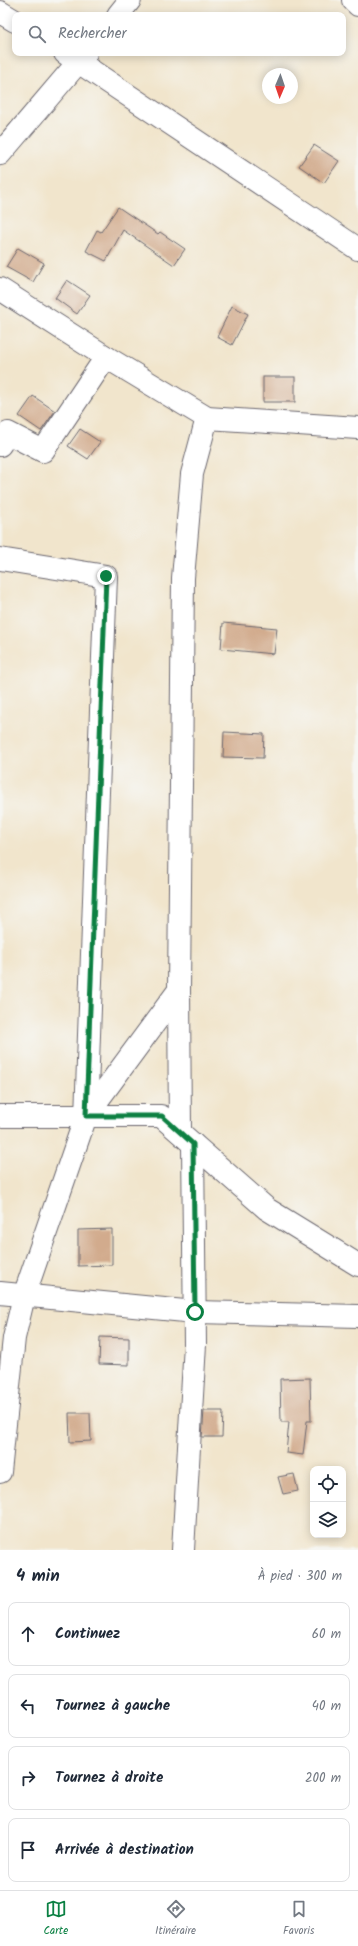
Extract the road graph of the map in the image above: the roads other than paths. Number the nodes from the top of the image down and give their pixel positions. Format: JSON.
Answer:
{"nodes":[{"id":1,"x":353,"y":0,"type":"edge"},
{"id":2,"x":358,"y":5,"type":"edge"},
{"id":3,"x":0,"y":12,"type":"edge"},
{"id":4,"x":12,"y":19,"type":"edge"},
{"id":5,"x":77,"y":56,"type":"edge"},
{"id":6,"x":0,"y":154,"type":"edge"},
{"id":7,"x":358,"y":249,"type":"edge"},
{"id":8,"x":0,"y":289,"type":"edge"},
{"id":9,"x":106,"y":357,"type":"junction"},
{"id":10,"x":207,"y":418,"type":"junction"},
{"id":11,"x":358,"y":428,"type":"edge"},
{"id":12,"x":0,"y":445,"type":"edge"},
{"id":13,"x":0,"y":559,"type":"edge"},
{"id":14,"x":179,"y":990,"type":"junction"},
{"id":15,"x":0,"y":1116,"type":"edge"},
{"id":16,"x":86,"y":1116,"type":"junction"},
{"id":17,"x":186,"y":1138,"type":"junction"},
{"id":18,"x":358,"y":1265,"type":"edge"},
{"id":19,"x":0,"y":1293,"type":"edge"},
{"id":20,"x":24,"y":1296,"type":"junction"},
{"id":21,"x":195,"y":1312,"type":"junction"},
{"id":22,"x":358,"y":1316,"type":"edge"},
{"id":23,"x":0,"y":1472,"type":"edge"},
{"id":24,"x":183,"y":1550,"type":"edge"}],
"edges":[{"from":1,"to":2,"type":"street"},
{"from":3,"to":4,"type":"street"},
{"from":5,"to":6,"type":"street"},
{"from":5,"to":7,"type":"street"},
{"from":8,"to":9,"type":"street"},
{"from":9,"to":10,"type":"street"},
{"from":9,"to":12,"type":"street"},
{"from":10,"to":11,"type":"street"},
{"from":10,"to":14,"type":"street"},
{"from":13,"to":16,"type":"street"},
{"from":14,"to":16,"type":"street"},
{"from":14,"to":17,"type":"street"},
{"from":15,"to":16,"type":"street"},
{"from":16,"to":17,"type":"street"},
{"from":16,"to":20,"type":"street"},
{"from":17,"to":18,"type":"street"},
{"from":17,"to":21,"type":"street"},
{"from":19,"to":20,"type":"street"},
{"from":20,"to":21,"type":"street"},
{"from":20,"to":23,"type":"street"},
{"from":21,"to":22,"type":"street"},
{"from":21,"to":24,"type":"street"}]}
